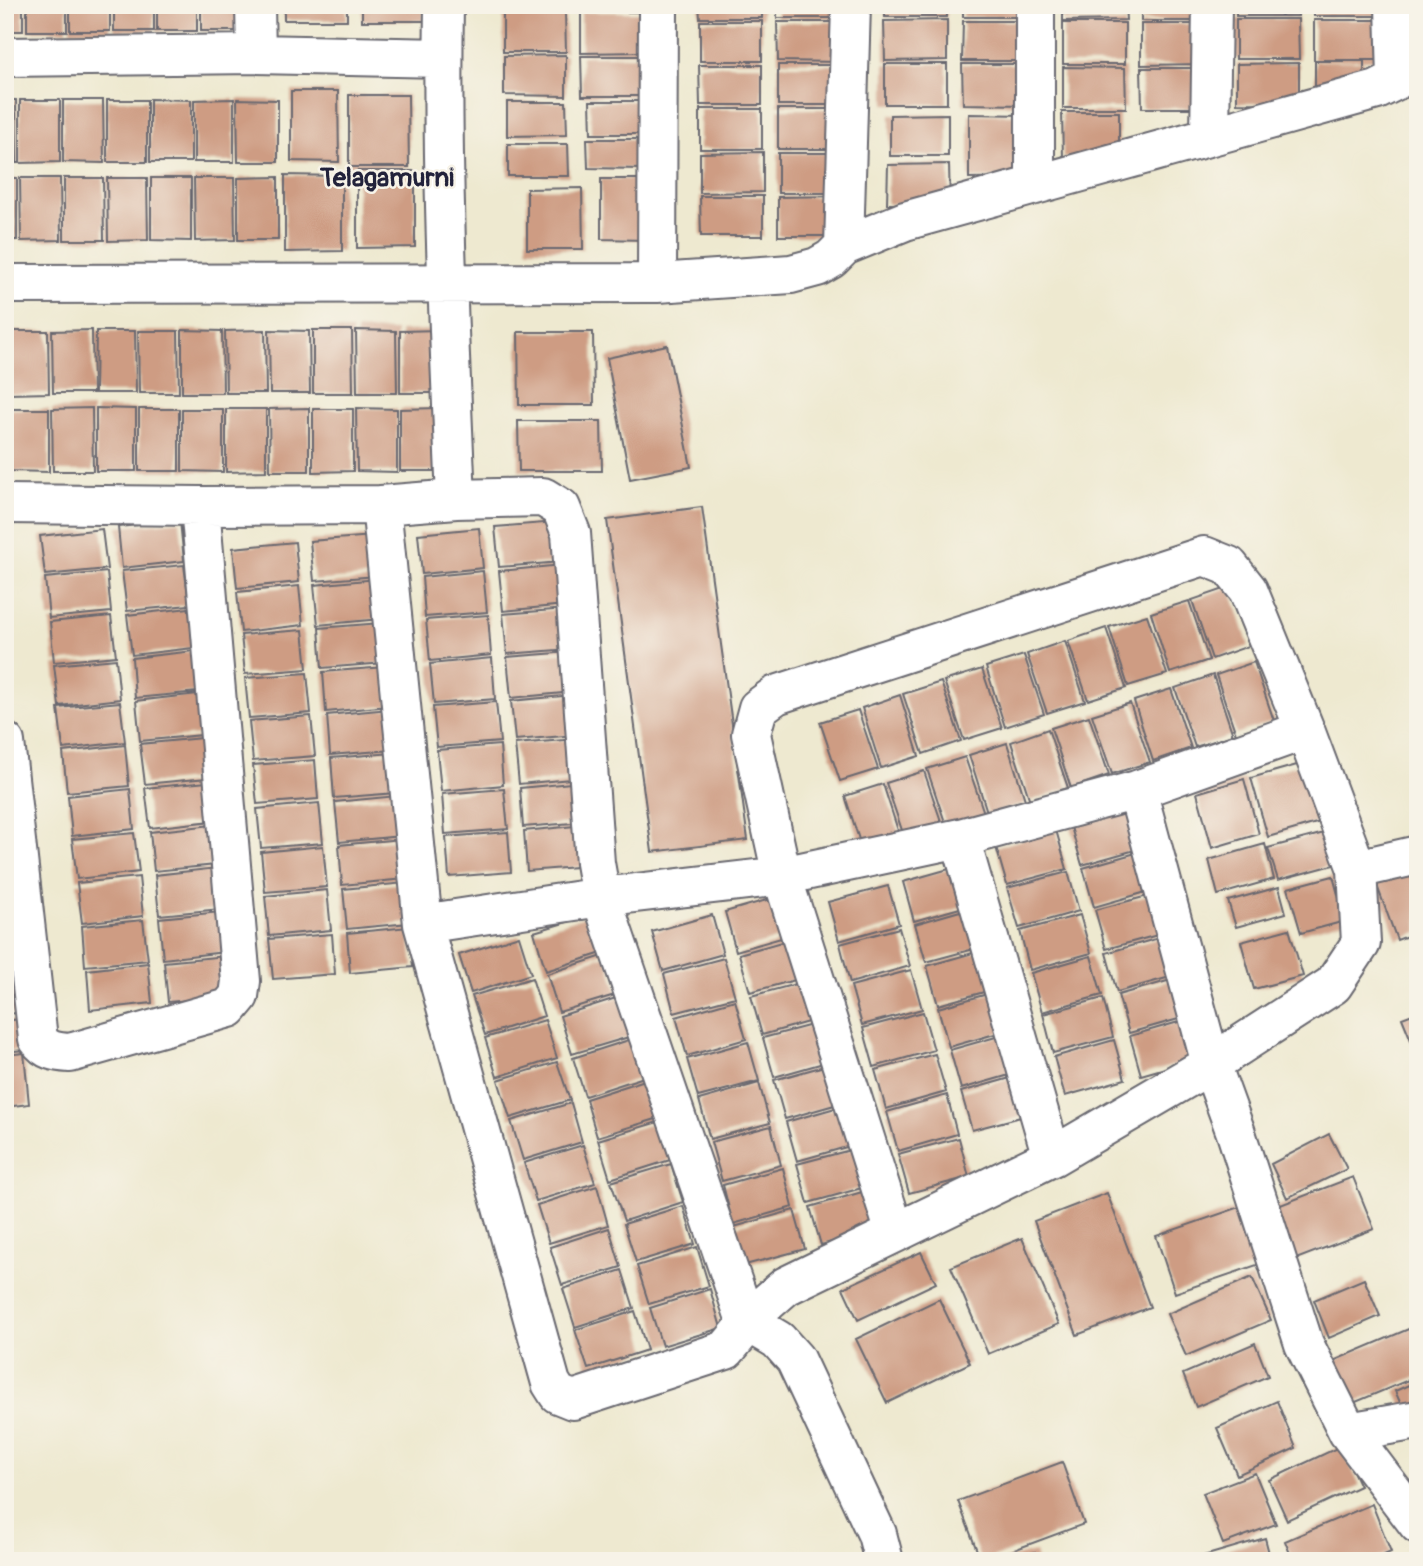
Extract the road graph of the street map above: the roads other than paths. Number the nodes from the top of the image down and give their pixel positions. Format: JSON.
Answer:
{"nodes":[{"id":1,"x":255,"y":5,"type":"edge"},
{"id":2,"x":444,"y":5,"type":"edge"},
{"id":3,"x":658,"y":5,"type":"edge"},
{"id":4,"x":851,"y":5,"type":"edge"},
{"id":5,"x":1035,"y":5,"type":"edge"},
{"id":6,"x":1212,"y":5,"type":"edge"},
{"id":7,"x":1395,"y":5,"type":"edge"},
{"id":8,"x":256,"y":54,"type":"junction"},
{"id":9,"x":5,"y":57,"type":"edge"},
{"id":10,"x":443,"y":58,"type":"junction"},
{"id":11,"x":1407,"y":79,"type":"edge"},
{"id":12,"x":1210,"y":135,"type":"junction"},
{"id":13,"x":1035,"y":185,"type":"junction"},
{"id":14,"x":844,"y":246,"type":"junction"},
{"id":15,"x":657,"y":282,"type":"junction"},
{"id":16,"x":5,"y":284,"type":"edge"},
{"id":17,"x":446,"y":284,"type":"junction"},
{"id":18,"x":456,"y":499,"type":"junction"},
{"id":19,"x":5,"y":504,"type":"edge"},
{"id":20,"x":381,"y":505,"type":"junction"},
{"id":21,"x":200,"y":506,"type":"junction"},
{"id":22,"x":1305,"y":730,"type":"junction"},
{"id":23,"x":5,"y":742,"type":"edge"},
{"id":24,"x":1137,"y":790,"type":"junction"},
{"id":25,"x":960,"y":838,"type":"junction"},
{"id":26,"x":1418,"y":855,"type":"edge"},
{"id":27,"x":1357,"y":869,"type":"junction"},
{"id":28,"x":782,"y":876,"type":"junction"},
{"id":29,"x":601,"y":897,"type":"junction"},
{"id":30,"x":423,"y":924,"type":"junction"},
{"id":31,"x":1211,"y":1064,"type":"junction"},
{"id":32,"x":1052,"y":1157,"type":"junction"},
{"id":33,"x":895,"y":1233,"type":"junction"},
{"id":34,"x":746,"y":1321,"type":"junction"},
{"id":35,"x":1418,"y":1420,"type":"edge"},
{"id":36,"x":1348,"y":1432,"type":"junction"},
{"id":37,"x":1418,"y":1524,"type":"edge"},
{"id":38,"x":884,"y":1561,"type":"edge"}],
"edges":[{"from":1,"to":8,"type":"street"},
{"from":2,"to":10,"type":"street"},
{"from":3,"to":15,"type":"street"},
{"from":4,"to":14,"type":"street"},
{"from":5,"to":13,"type":"street"},
{"from":6,"to":12,"type":"street"},
{"from":7,"to":11,"type":"street"},
{"from":8,"to":9,"type":"street"},
{"from":8,"to":10,"type":"street"},
{"from":10,"to":17,"type":"street"},
{"from":11,"to":12,"type":"street"},
{"from":12,"to":13,"type":"street"},
{"from":13,"to":14,"type":"street"},
{"from":14,"to":15,"type":"street"},
{"from":15,"to":17,"type":"street"},
{"from":16,"to":17,"type":"street"},
{"from":17,"to":18,"type":"street"},
{"from":18,"to":20,"type":"street"},
{"from":18,"to":29,"type":"street"},
{"from":19,"to":21,"type":"street"},
{"from":20,"to":21,"type":"street"},
{"from":20,"to":30,"type":"street"},
{"from":21,"to":23,"type":"street"},
{"from":22,"to":24,"type":"street"},
{"from":22,"to":27,"type":"street"},
{"from":22,"to":28,"type":"street"},
{"from":24,"to":25,"type":"street"},
{"from":24,"to":31,"type":"street"},
{"from":25,"to":28,"type":"street"},
{"from":25,"to":32,"type":"street"},
{"from":26,"to":27,"type":"street"},
{"from":27,"to":31,"type":"street"},
{"from":28,"to":29,"type":"street"},
{"from":28,"to":33,"type":"street"},
{"from":29,"to":30,"type":"street"},
{"from":29,"to":34,"type":"street"},
{"from":30,"to":34,"type":"street"},
{"from":31,"to":32,"type":"street"},
{"from":31,"to":36,"type":"street"},
{"from":32,"to":33,"type":"street"},
{"from":33,"to":34,"type":"street"},
{"from":34,"to":38,"type":"street"},
{"from":35,"to":36,"type":"street"},
{"from":36,"to":37,"type":"street"}]}
